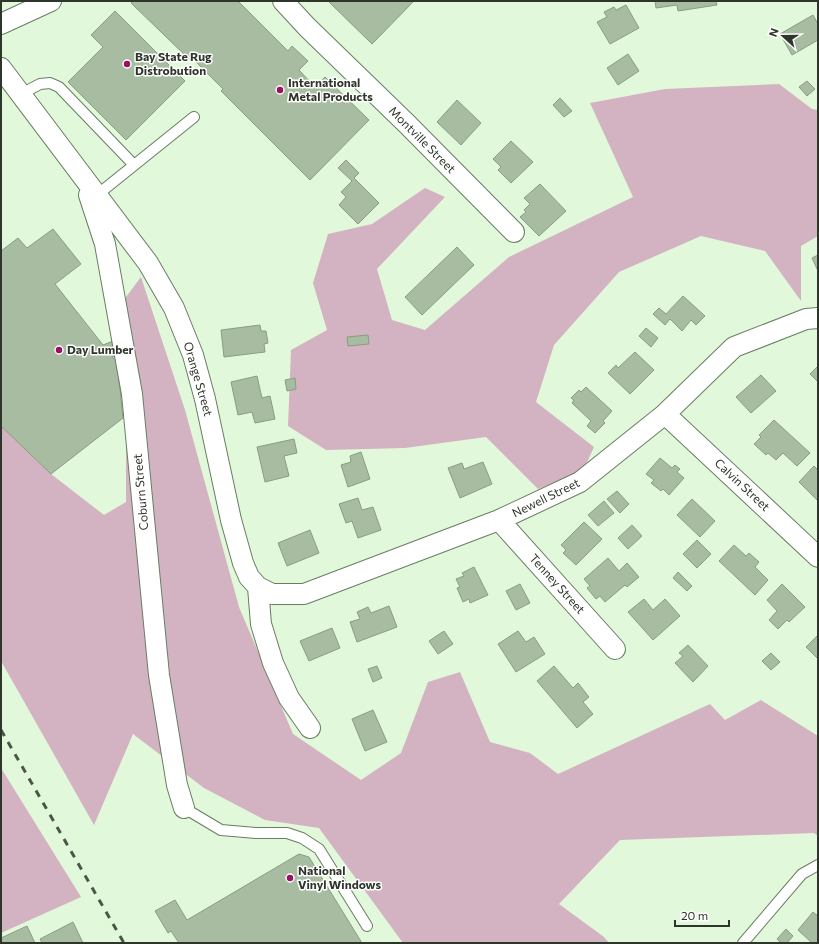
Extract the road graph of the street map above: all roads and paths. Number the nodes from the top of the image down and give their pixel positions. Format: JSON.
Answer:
{"nodes":[{"id":1,"x":51,"y":1,"type":"edge"},
{"id":2,"x":283,"y":1,"type":"edge"},
{"id":3,"x":1,"y":24,"type":"edge"},
{"id":4,"x":1,"y":68,"type":"edge"},
{"id":5,"x":20,"y":94,"type":"junction"},
{"id":6,"x":194,"y":117,"type":"dead end"},
{"id":7,"x":134,"y":165,"type":"junction"},
{"id":8,"x":84,"y":178,"type":"junction"},
{"id":9,"x":97,"y":195,"type":"junction"},
{"id":10,"x":514,"y":232,"type":"dead end"},
{"id":11,"x":818,"y":318,"type":"edge"},
{"id":12,"x":665,"y":414,"type":"junction"},
{"id":13,"x":500,"y":520,"type":"junction"},
{"id":14,"x":818,"y":557,"type":"edge"},
{"id":15,"x":258,"y":587,"type":"junction"},
{"id":16,"x":615,"y":649,"type":"dead end"},
{"id":17,"x":310,"y":728,"type":"dead end"},
{"id":18,"x":184,"y":808,"type":"joint"},
{"id":19,"x":818,"y":865,"type":"edge"},
{"id":20,"x":367,"y":926,"type":"dead end"},
{"id":21,"x":743,"y":943,"type":"edge"}],
"edges":[{"from":1,"to":3,"type":"street"},
{"from":2,"to":10,"type":"street","name":"Montville Street"},
{"from":4,"to":5,"type":"street","name":"Orange Street"},
{"from":5,"to":7,"type":"lane"},
{"from":5,"to":8,"type":"street","name":"Orange Street"},
{"from":6,"to":7,"type":"lane"},
{"from":7,"to":9,"type":"lane"},
{"from":8,"to":9,"type":"street","name":"Orange Street"},
{"from":8,"to":18,"type":"street","name":"Coburn Street"},
{"from":9,"to":15,"type":"street","name":"Orange Street"},
{"from":11,"to":12,"type":"street","name":"Newell Street"},
{"from":12,"to":13,"type":"street","name":"Newell Street"},
{"from":12,"to":14,"type":"street","name":"Calvin Street"},
{"from":13,"to":15,"type":"street","name":"Newell Street"},
{"from":13,"to":16,"type":"street","name":"Tenney Street"},
{"from":15,"to":17,"type":"street"},
{"from":18,"to":20,"type":"lane"},
{"from":19,"to":21,"type":"lane"}]}
